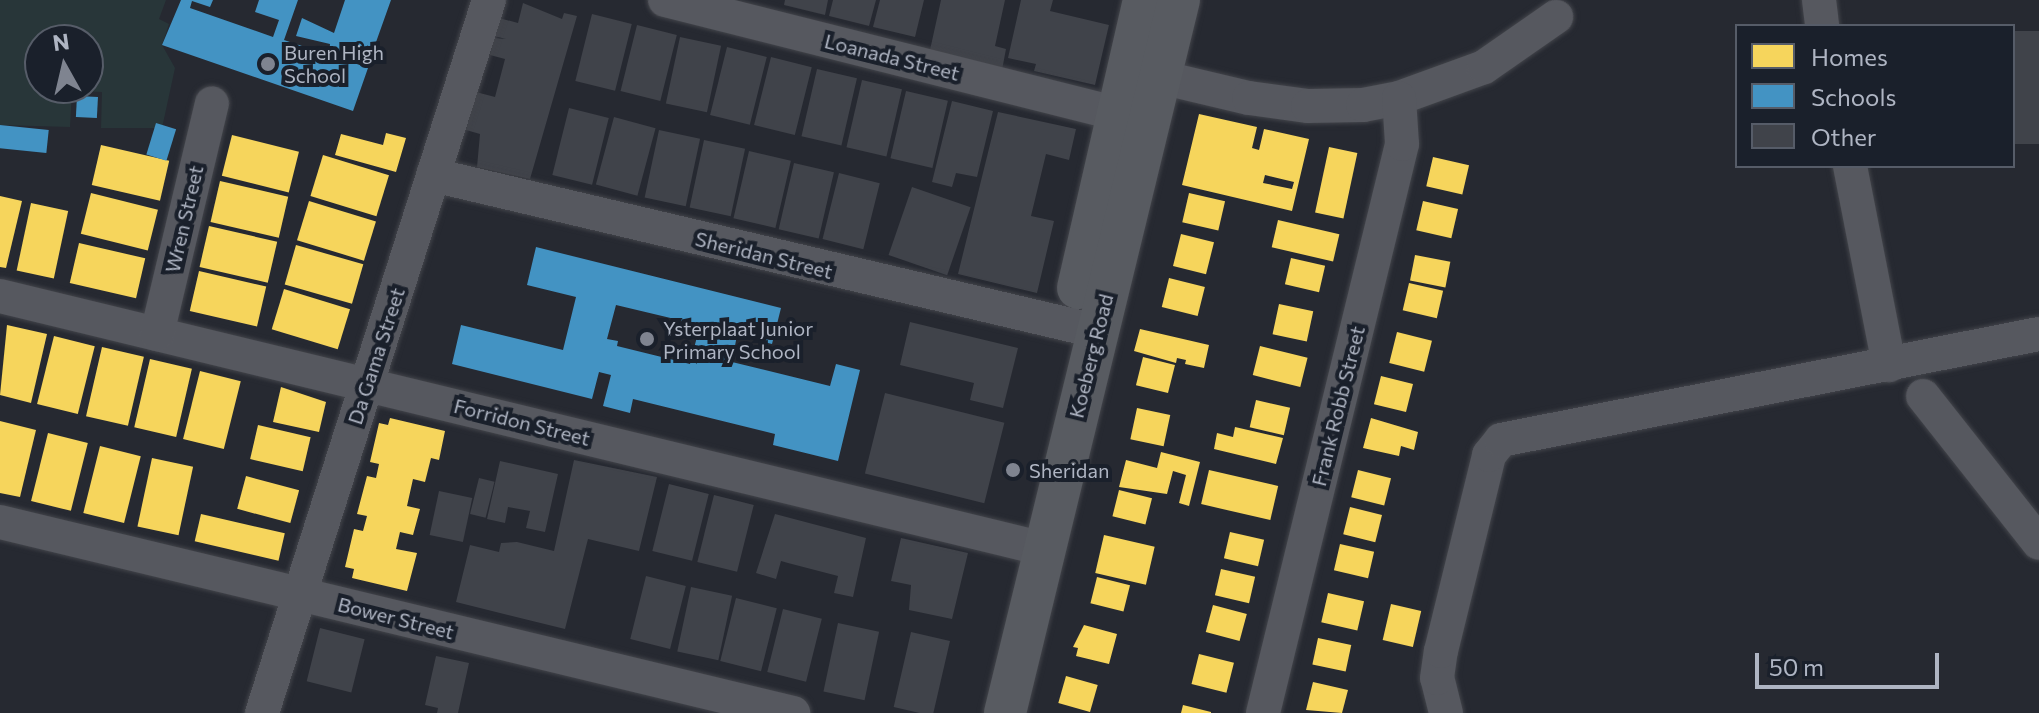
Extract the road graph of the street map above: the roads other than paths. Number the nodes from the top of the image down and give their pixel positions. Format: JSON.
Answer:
{"nodes":[{"id":1,"x":489,"y":0,"type":"edge"},
{"id":2,"x":665,"y":0,"type":"edge"},
{"id":3,"x":1144,"y":0,"type":"edge"},
{"id":4,"x":1179,"y":0,"type":"edge"},
{"id":5,"x":1819,"y":0,"type":"edge"},
{"id":6,"x":1556,"y":17,"type":"dead end"},
{"id":7,"x":1822,"y":24,"type":"edge"},
{"id":8,"x":1160,"y":77,"type":"junction"},
{"id":9,"x":1399,"y":98,"type":"junction"},
{"id":10,"x":212,"y":103,"type":"dead end"},
{"id":11,"x":1118,"y":114,"type":"junction"},
{"id":12,"x":1850,"y":168,"type":"edge"},
{"id":13,"x":433,"y":175,"type":"junction"},
{"id":14,"x":0,"y":296,"type":"edge"},
{"id":15,"x":1083,"y":328,"type":"junction"},
{"id":16,"x":157,"y":334,"type":"junction"},
{"id":17,"x":2039,"y":334,"type":"edge"},
{"id":18,"x":1889,"y":365,"type":"junction"},
{"id":19,"x":367,"y":384,"type":"junction"},
{"id":20,"x":1923,"y":396,"type":"dead end"},
{"id":21,"x":0,"y":522,"type":"edge"},
{"id":22,"x":2039,"y":543,"type":"edge"},
{"id":23,"x":1031,"y":546,"type":"junction"},
{"id":24,"x":298,"y":594,"type":"junction"},
{"id":25,"x":262,"y":713,"type":"edge"},
{"id":26,"x":793,"y":713,"type":"edge"},
{"id":27,"x":976,"y":713,"type":"edge"},
{"id":28,"x":1005,"y":713,"type":"edge"},
{"id":29,"x":1263,"y":713,"type":"edge"},
{"id":30,"x":1446,"y":713,"type":"edge"}],
"edges":[{"from":1,"to":13,"type":"street","name":"Da Gama Street"},
{"from":2,"to":11,"type":"street","name":"Loanada Street"},
{"from":3,"to":11,"type":"main road","name":"Koeberg Road"},
{"from":4,"to":8,"type":"main road","name":"Koeberg Road"},
{"from":5,"to":7,"type":"street"},
{"from":6,"to":9,"type":"street"},
{"from":8,"to":9,"type":"street"},
{"from":8,"to":15,"type":"main road","name":"Koeberg Road"},
{"from":9,"to":29,"type":"street","name":"Frank Robb Street"},
{"from":10,"to":16,"type":"street","name":"Wren Street"},
{"from":11,"to":15,"type":"main road","name":"Koeberg Road"},
{"from":12,"to":18,"type":"street"},
{"from":13,"to":15,"type":"street","name":"Sheridan Street"},
{"from":13,"to":19,"type":"street","name":"Da Gama Street"},
{"from":14,"to":16,"type":"street","name":"Forridon Street"},
{"from":15,"to":23,"type":"main road","name":"Koeberg Road"},
{"from":16,"to":19,"type":"street","name":"Forridon Street"},
{"from":17,"to":18,"type":"street"},
{"from":18,"to":30,"type":"street"},
{"from":19,"to":23,"type":"street","name":"Forridon Street"},
{"from":19,"to":24,"type":"street","name":"Da Gama Street"},
{"from":20,"to":22,"type":"street"},
{"from":21,"to":24,"type":"street","name":"Bower Street"},
{"from":23,"to":27,"type":"main road","name":"Koeberg Road"},
{"from":23,"to":28,"type":"main road","name":"Koeberg Road"},
{"from":24,"to":25,"type":"street","name":"Da Gama Street"},
{"from":24,"to":26,"type":"street","name":"Bower Street"}]}
